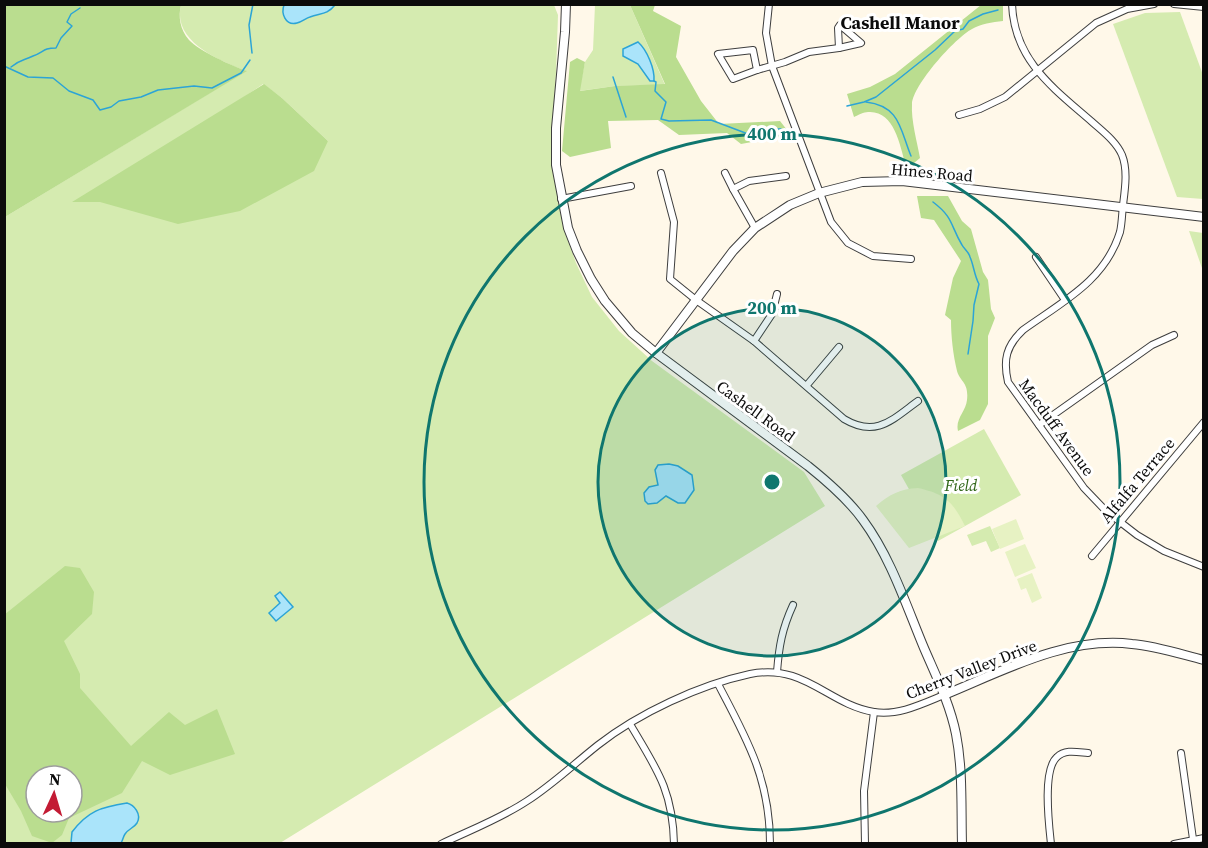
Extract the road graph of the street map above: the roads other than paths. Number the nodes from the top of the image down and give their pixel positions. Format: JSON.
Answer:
{"nodes":[{"id":1,"x":566,"y":4,"type":"edge"},
{"id":2,"x":769,"y":4,"type":"edge"},
{"id":3,"x":1012,"y":4,"type":"edge"},
{"id":4,"x":1154,"y":4,"type":"edge"},
{"id":5,"x":1174,"y":4,"type":"edge"},
{"id":6,"x":1203,"y":7,"type":"edge"},
{"id":7,"x":839,"y":48,"type":"dead end"},
{"id":8,"x":772,"y":66,"type":"junction"},
{"id":9,"x":757,"y":70,"type":"junction"},
{"id":10,"x":1036,"y":71,"type":"junction"},
{"id":11,"x":959,"y":115,"type":"dead end"},
{"id":12,"x":661,"y":173,"type":"dead end"},
{"id":13,"x":724,"y":173,"type":"dead end"},
{"id":14,"x":786,"y":176,"type":"dead end"},
{"id":15,"x":631,"y":186,"type":"dead end"},
{"id":16,"x":733,"y":189,"type":"junction"},
{"id":17,"x":819,"y":193,"type":"junction"},
{"id":18,"x":561,"y":199,"type":"junction"},
{"id":19,"x":1123,"y":207,"type":"junction"},
{"id":20,"x":1203,"y":217,"type":"edge"},
{"id":21,"x":755,"y":228,"type":"junction"},
{"id":22,"x":1036,"y":257,"type":"dead end"},
{"id":23,"x":912,"y":259,"type":"dead end"},
{"id":24,"x":777,"y":294,"type":"dead end"},
{"id":25,"x":696,"y":300,"type":"junction"},
{"id":26,"x":1065,"y":300,"type":"junction"},
{"id":27,"x":1174,"y":335,"type":"dead end"},
{"id":28,"x":754,"y":341,"type":"junction"},
{"id":29,"x":839,"y":347,"type":"dead end"},
{"id":30,"x":656,"y":353,"type":"junction"},
{"id":31,"x":807,"y":385,"type":"junction"},
{"id":32,"x":918,"y":402,"type":"dead end"},
{"id":33,"x":1203,"y":422,"type":"edge"},
{"id":34,"x":1039,"y":425,"type":"junction"},
{"id":35,"x":1119,"y":522,"type":"junction"},
{"id":36,"x":1092,"y":556,"type":"dead end"},
{"id":37,"x":1203,"y":565,"type":"edge"},
{"id":38,"x":793,"y":605,"type":"dead end"},
{"id":39,"x":1203,"y":660,"type":"edge"},
{"id":40,"x":777,"y":672,"type":"junction"},
{"id":41,"x":718,"y":684,"type":"junction"},
{"id":42,"x":944,"y":695,"type":"junction"},
{"id":43,"x":874,"y":712,"type":"junction"},
{"id":44,"x":630,"y":724,"type":"junction"},
{"id":45,"x":1088,"y":753,"type":"dead end"},
{"id":46,"x":1181,"y":753,"type":"dead end"},
{"id":47,"x":1203,"y":838,"type":"edge"},
{"id":48,"x":1193,"y":839,"type":"junction"},
{"id":49,"x":441,"y":843,"type":"edge"},
{"id":50,"x":674,"y":843,"type":"edge"},
{"id":51,"x":770,"y":843,"type":"edge"},
{"id":52,"x":865,"y":843,"type":"edge"},
{"id":53,"x":963,"y":843,"type":"edge"},
{"id":54,"x":1051,"y":843,"type":"edge"},
{"id":55,"x":1174,"y":843,"type":"edge"}],
"edges":[{"from":1,"to":18,"type":"street","name":"Cashell Road"},
{"from":2,"to":8,"type":"street"},
{"from":3,"to":10,"type":"street","name":"Macduff Avenue"},
{"from":4,"to":10,"type":"street"},
{"from":5,"to":6,"type":"street"},
{"from":7,"to":8,"type":"street"},
{"from":8,"to":9,"type":"street"},
{"from":8,"to":17,"type":"street"},
{"from":9,"to":9,"type":"street"},
{"from":10,"to":11,"type":"street"},
{"from":10,"to":19,"type":"street","name":"Macduff Avenue"},
{"from":12,"to":25,"type":"street"},
{"from":13,"to":16,"type":"street"},
{"from":14,"to":16,"type":"street"},
{"from":15,"to":18,"type":"street"},
{"from":16,"to":21,"type":"street"},
{"from":17,"to":19,"type":"street","name":"Hines Road"},
{"from":17,"to":21,"type":"street","name":"Hines Road"},
{"from":17,"to":23,"type":"street"},
{"from":18,"to":30,"type":"street","name":"Cashell Road"},
{"from":19,"to":20,"type":"street","name":"Hines Road"},
{"from":19,"to":26,"type":"street","name":"Macduff Avenue"},
{"from":21,"to":25,"type":"street","name":"Hines Road"},
{"from":22,"to":26,"type":"street"},
{"from":24,"to":28,"type":"street"},
{"from":25,"to":28,"type":"street"},
{"from":25,"to":30,"type":"street","name":"Hines Road"},
{"from":26,"to":34,"type":"street","name":"Macduff Avenue"},
{"from":27,"to":34,"type":"street"},
{"from":28,"to":31,"type":"street"},
{"from":29,"to":31,"type":"street"},
{"from":30,"to":42,"type":"street","name":"Cashell Road"},
{"from":31,"to":32,"type":"street"},
{"from":33,"to":35,"type":"street","name":"Alfalfa Terrace"},
{"from":34,"to":35,"type":"street","name":"Macduff Avenue"},
{"from":35,"to":36,"type":"street","name":"Alfalfa Terrace"},
{"from":35,"to":37,"type":"street","name":"Macduff Avenue"},
{"from":38,"to":40,"type":"street"},
{"from":39,"to":42,"type":"street","name":"Cherry Valley Drive"},
{"from":40,"to":41,"type":"street","name":"Cherry Valley Drive"},
{"from":40,"to":43,"type":"street","name":"Cherry Valley Drive"},
{"from":41,"to":44,"type":"street","name":"Cherry Valley Drive"},
{"from":41,"to":51,"type":"street"},
{"from":42,"to":43,"type":"street","name":"Cherry Valley Drive"},
{"from":42,"to":53,"type":"street","name":"Cashell Road"},
{"from":43,"to":52,"type":"street"},
{"from":44,"to":49,"type":"street","name":"Cherry Valley Drive"},
{"from":44,"to":50,"type":"street"},
{"from":45,"to":54,"type":"street"},
{"from":46,"to":48,"type":"street"},
{"from":47,"to":48,"type":"street"},
{"from":48,"to":55,"type":"street"}]}
